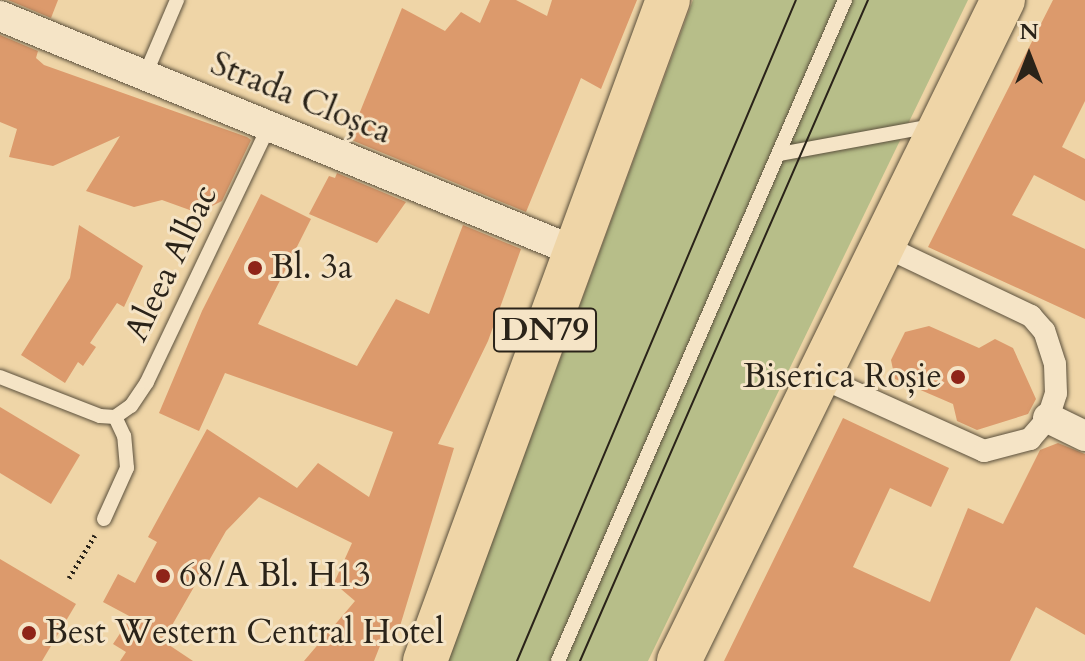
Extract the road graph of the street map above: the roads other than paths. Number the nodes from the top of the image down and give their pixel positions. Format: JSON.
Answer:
{"nodes":[{"id":1,"x":177,"y":0,"type":"edge"},
{"id":2,"x":668,"y":0,"type":"edge"},
{"id":3,"x":845,"y":0,"type":"edge"},
{"id":4,"x":1003,"y":0,"type":"edge"},
{"id":5,"x":0,"y":16,"type":"edge"},
{"id":6,"x":145,"y":75,"type":"junction"},
{"id":7,"x":940,"y":125,"type":"junction"},
{"id":8,"x":269,"y":126,"type":"junction"},
{"id":9,"x":779,"y":154,"type":"junction"},
{"id":10,"x":884,"y":246,"type":"junction"},
{"id":11,"x":574,"y":251,"type":"junction"},
{"id":12,"x":0,"y":377,"type":"edge"},
{"id":13,"x":820,"y":377,"type":"junction"},
{"id":14,"x":115,"y":417,"type":"junction"},
{"id":15,"x":1048,"y":418,"type":"junction"},
{"id":16,"x":1085,"y":436,"type":"edge"},
{"id":17,"x":104,"y":519,"type":"road end"},
{"id":18,"x":428,"y":658,"type":"edge"},
{"id":19,"x":558,"y":661,"type":"edge"},
{"id":20,"x":679,"y":661,"type":"edge"}],
"edges":[{"from":1,"to":6,"type":"lane"},
{"from":2,"to":11,"type":"main road","number":"DN79"},
{"from":3,"to":9,"type":"lane"},
{"from":4,"to":7,"type":"main road"},
{"from":5,"to":6,"type":"street","name":"Strada Cloșca"},
{"from":6,"to":8,"type":"street","name":"Strada Cloșca"},
{"from":7,"to":9,"type":"lane"},
{"from":7,"to":10,"type":"main road"},
{"from":8,"to":11,"type":"street","name":"Strada Cloșca"},
{"from":8,"to":14,"type":"lane","name":"Aleea Albac"},
{"from":9,"to":19,"type":"lane"},
{"from":10,"to":13,"type":"main road"},
{"from":10,"to":15,"type":"street"},
{"from":11,"to":18,"type":"main road","number":"DN79"},
{"from":12,"to":14,"type":"lane"},
{"from":13,"to":15,"type":"street"},
{"from":13,"to":20,"type":"main road"},
{"from":14,"to":17,"type":"lane"},
{"from":15,"to":16,"type":"street"}]}
